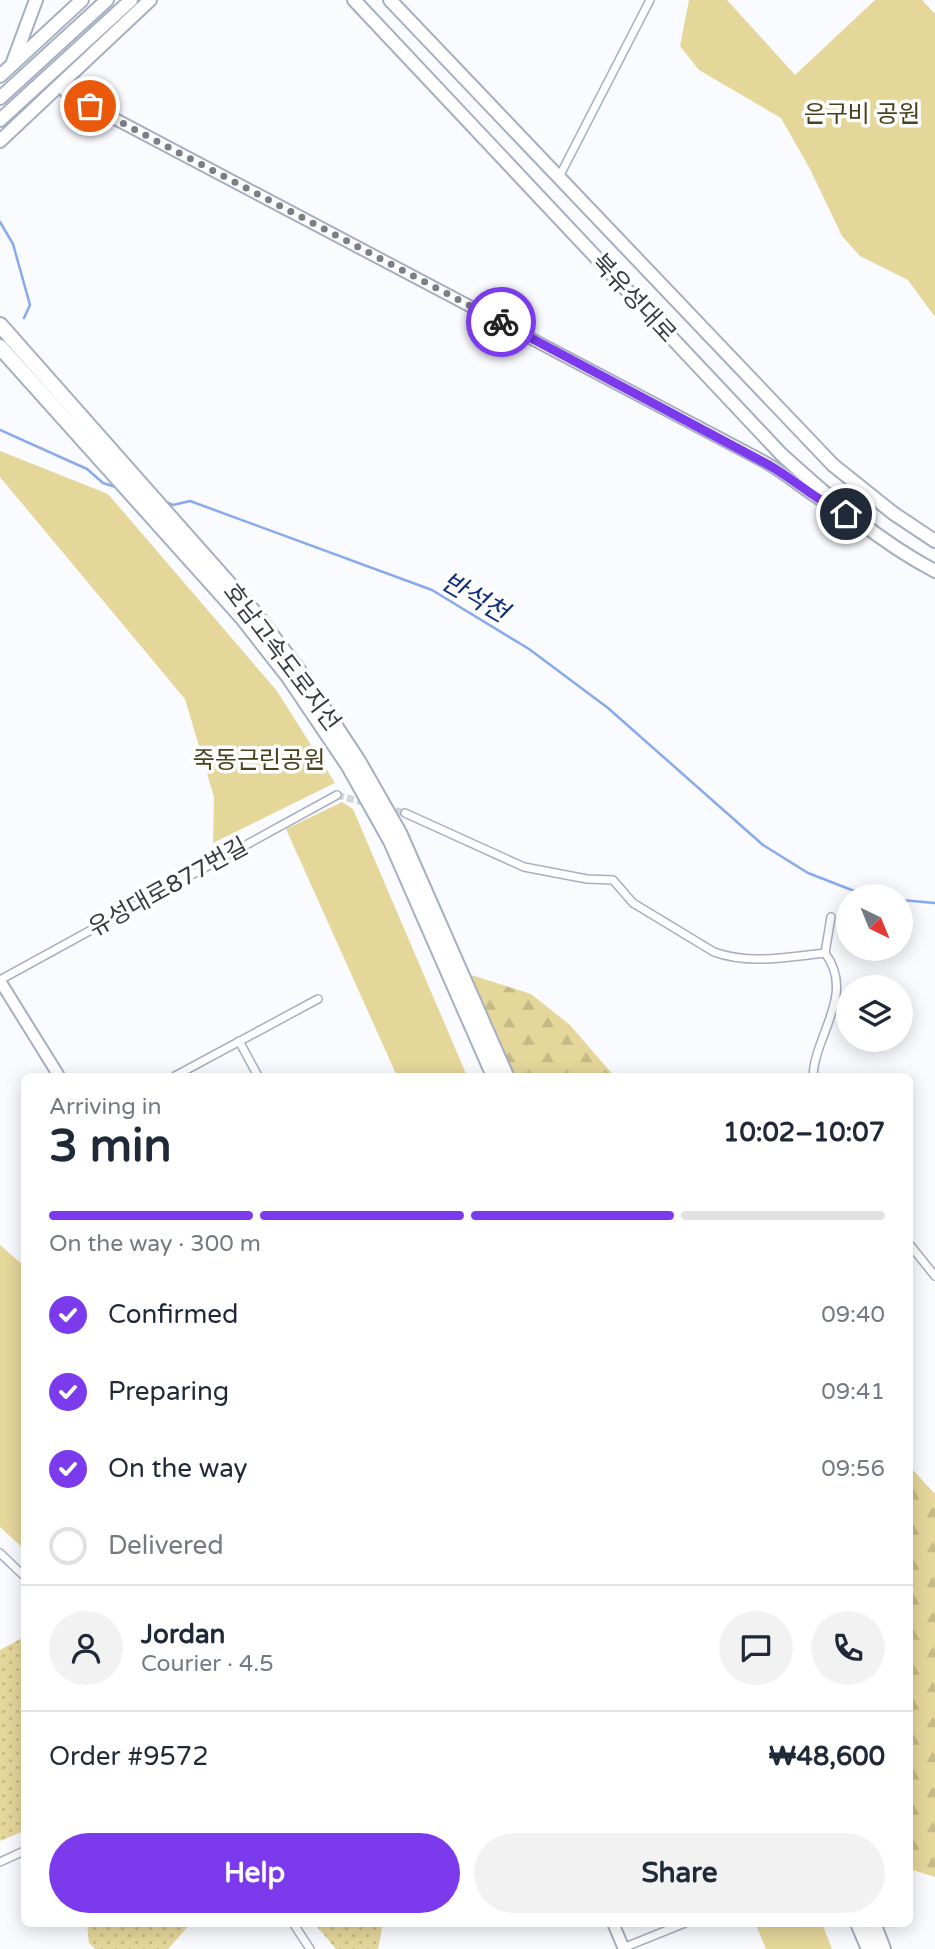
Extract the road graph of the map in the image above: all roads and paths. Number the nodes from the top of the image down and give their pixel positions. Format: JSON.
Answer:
{"nodes":[{"id":1,"x":36,"y":0,"type":"edge"},
{"id":2,"x":82,"y":0,"type":"edge"},
{"id":3,"x":107,"y":0,"type":"edge"},
{"id":4,"x":131,"y":0,"type":"edge"},
{"id":5,"x":150,"y":0,"type":"edge"},
{"id":6,"x":354,"y":0,"type":"edge"},
{"id":7,"x":390,"y":0,"type":"edge"},
{"id":8,"x":650,"y":0,"type":"edge"},
{"id":9,"x":13,"y":64,"type":"junction"},
{"id":10,"x":0,"y":76,"type":"edge"},
{"id":11,"x":60,"y":84,"type":"junction"},
{"id":12,"x":0,"y":98,"type":"edge"},
{"id":13,"x":0,"y":120,"type":"edge"},
{"id":14,"x":0,"y":141,"type":"edge"},
{"id":15,"x":558,"y":179,"type":"junction"},
{"id":16,"x":0,"y":326,"type":"edge"},
{"id":17,"x":0,"y":347,"type":"edge"},
{"id":18,"x":846,"y":514,"type":"junction"},
{"id":19,"x":171,"y":530,"type":"junction"},
{"id":20,"x":935,"y":541,"type":"edge"},
{"id":21,"x":935,"y":571,"type":"edge"},
{"id":22,"x":337,"y":795,"type":"tunnel mouth"},
{"id":23,"x":405,"y":813,"type":"tunnel mouth"},
{"id":24,"x":831,"y":918,"type":"dead end"},
{"id":25,"x":825,"y":953,"type":"junction"},
{"id":26,"x":0,"y":981,"type":"edge"},
{"id":27,"x":318,"y":999,"type":"dead end"},
{"id":28,"x":239,"y":1041,"type":"junction"},
{"id":29,"x":57,"y":1073,"type":"edge"},
{"id":30,"x":180,"y":1073,"type":"edge"},
{"id":31,"x":256,"y":1073,"type":"edge"},
{"id":32,"x":493,"y":1073,"type":"edge"},
{"id":33,"x":505,"y":1073,"type":"edge"},
{"id":34,"x":813,"y":1073,"type":"edge"},
{"id":35,"x":913,"y":1249,"type":"edge"},
{"id":36,"x":935,"y":1276,"type":"edge"},
{"id":37,"x":0,"y":1553,"type":"edge"},
{"id":38,"x":21,"y":1573,"type":"edge"},
{"id":39,"x":21,"y":1853,"type":"edge"},
{"id":40,"x":0,"y":1862,"type":"edge"},
{"id":41,"x":296,"y":1927,"type":"edge"},
{"id":42,"x":614,"y":1927,"type":"edge"},
{"id":43,"x":675,"y":1927,"type":"edge"},
{"id":44,"x":860,"y":1927,"type":"edge"},
{"id":45,"x":875,"y":1927,"type":"edge"},
{"id":46,"x":623,"y":1948,"type":"edge"},
{"id":47,"x":310,"y":1949,"type":"edge"},
{"id":48,"x":869,"y":1949,"type":"edge"},
{"id":49,"x":883,"y":1949,"type":"edge"}],
"edges":[{"from":1,"to":9,"type":"main road"},
{"from":2,"to":9,"type":"main road"},
{"from":3,"to":12,"type":"main road"},
{"from":4,"to":13,"type":"main road"},
{"from":5,"to":11,"type":"main road"},
{"from":6,"to":18,"type":"main road","name":"북유성대로"},
{"from":7,"to":15,"type":"main road","name":"북유성대로"},
{"from":8,"to":15,"type":"street"},
{"from":9,"to":10,"type":"main road"},
{"from":11,"to":14,"type":"main road"},
{"from":11,"to":18,"type":"street"},
{"from":15,"to":20,"type":"main road","name":"북유성대로"},
{"from":16,"to":19,"type":"highway","name":"호남고속도로지선"},
{"from":17,"to":19,"type":"highway","name":"호남고속도로지선"},
{"from":18,"to":21,"type":"main road","name":"북유성대로"},
{"from":19,"to":32,"type":"highway","name":"호남고속도로지선"},
{"from":19,"to":33,"type":"highway","name":"호남고속도로지선"},
{"from":22,"to":26,"type":"street","name":"유성대로877번길"},
{"from":23,"to":25,"type":"street"},
{"from":24,"to":25,"type":"street"},
{"from":25,"to":34,"type":"street"},
{"from":26,"to":29,"type":"street"},
{"from":27,"to":28,"type":"street"},
{"from":28,"to":30,"type":"street"},
{"from":28,"to":31,"type":"street"},
{"from":35,"to":36,"type":"street"},
{"from":37,"to":38,"type":"street"},
{"from":39,"to":40,"type":"street"},
{"from":41,"to":47,"type":"street"},
{"from":42,"to":46,"type":"street"},
{"from":43,"to":46,"type":"street"},
{"from":44,"to":48,"type":"highway"},
{"from":45,"to":49,"type":"highway"}]}
